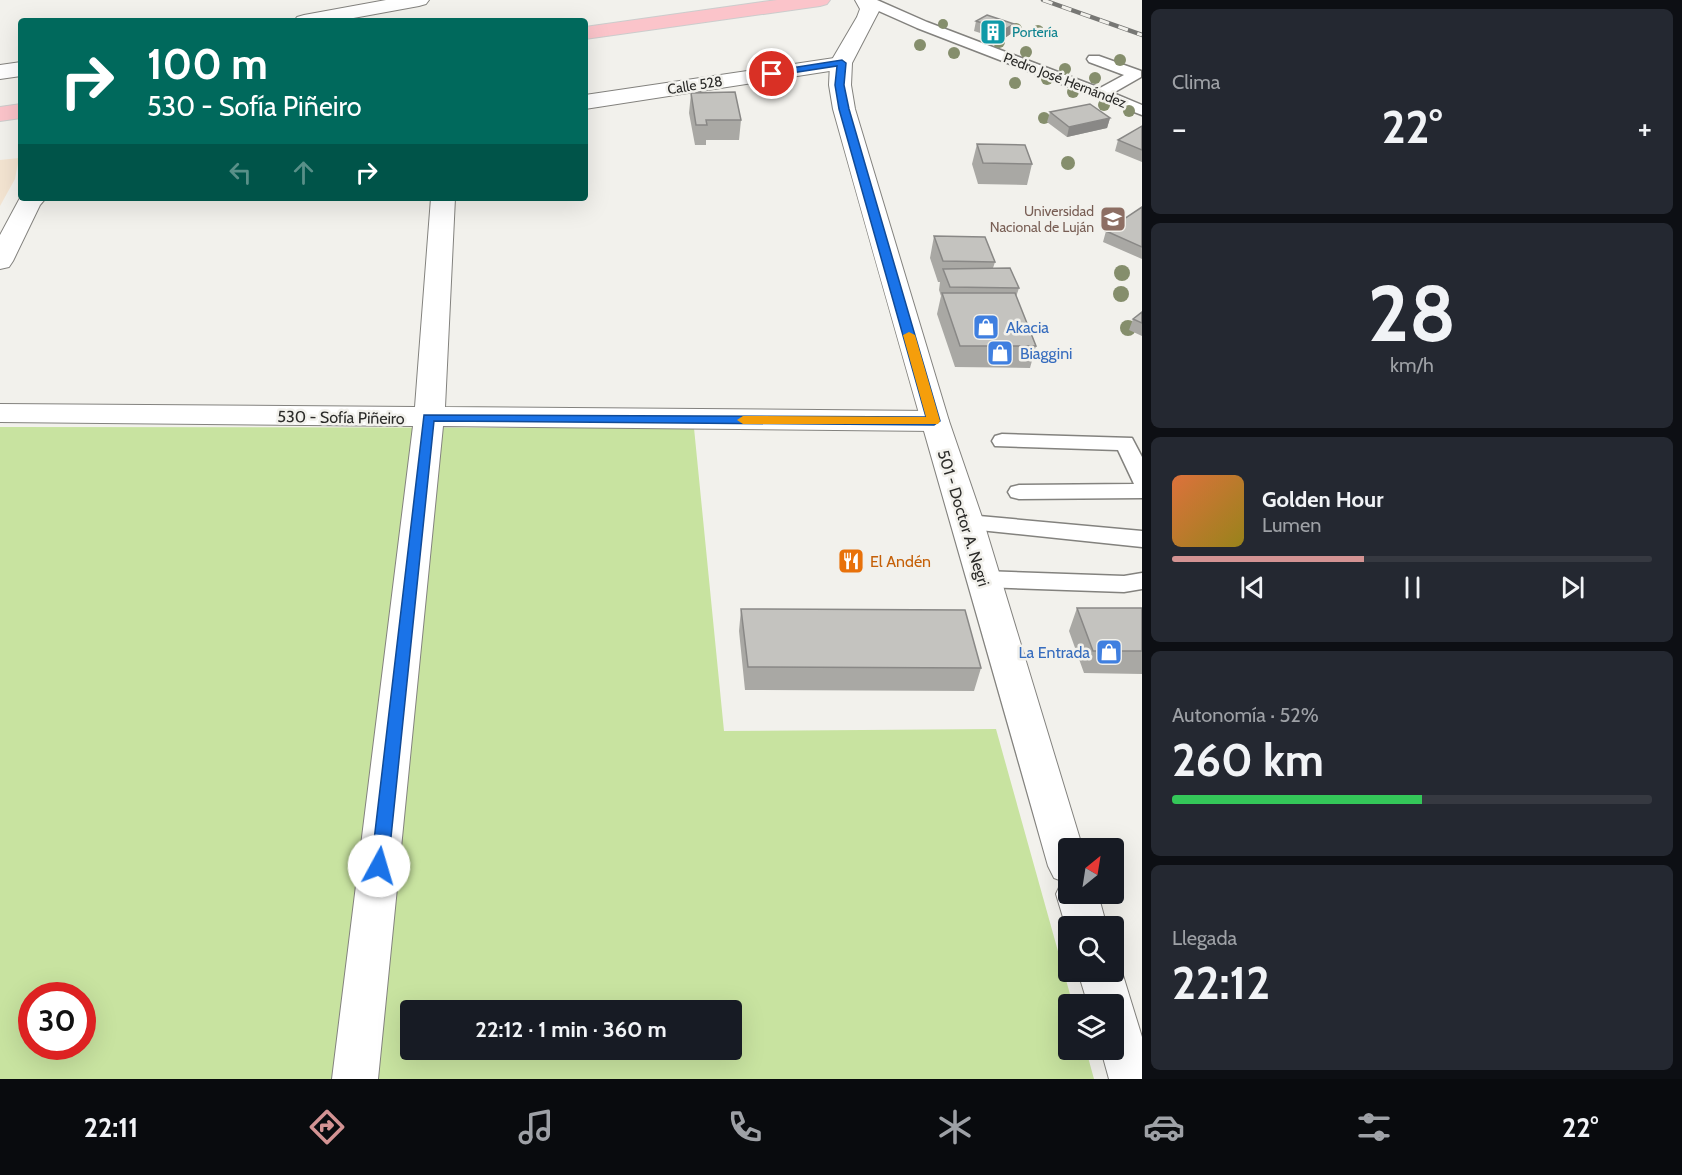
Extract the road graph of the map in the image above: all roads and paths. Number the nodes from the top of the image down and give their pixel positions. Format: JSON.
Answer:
{"nodes":[{"id":1,"x":418,"y":0,"type":"edge"},
{"id":2,"x":820,"y":0,"type":"edge"},
{"id":3,"x":866,"y":1,"type":"edge"},
{"id":4,"x":320,"y":18,"type":"edge"},
{"id":5,"x":588,"y":33,"type":"edge"},
{"id":6,"x":1094,"y":58,"type":"dead end"},
{"id":7,"x":842,"y":63,"type":"junction"},
{"id":8,"x":18,"y":69,"type":"edge"},
{"id":9,"x":0,"y":72,"type":"edge"},
{"id":10,"x":1101,"y":94,"type":"junction"},
{"id":11,"x":588,"y":102,"type":"edge"},
{"id":12,"x":1142,"y":110,"type":"edge"},
{"id":13,"x":18,"y":111,"type":"edge"},
{"id":14,"x":0,"y":114,"type":"edge"},
{"id":15,"x":30,"y":201,"type":"edge"},
{"id":16,"x":442,"y":201,"type":"edge"},
{"id":17,"x":0,"y":261,"type":"edge"},
{"id":18,"x":0,"y":413,"type":"edge"},
{"id":19,"x":429,"y":417,"type":"junction"},
{"id":20,"x":934,"y":421,"type":"junction"},
{"id":21,"x":1002,"y":441,"type":"dead end"},
{"id":22,"x":1142,"y":480,"type":"edge"},
{"id":23,"x":1142,"y":491,"type":"edge"},
{"id":24,"x":1019,"y":492,"type":"dead end"},
{"id":25,"x":968,"y":523,"type":"junction"},
{"id":26,"x":1142,"y":539,"type":"edge"},
{"id":27,"x":983,"y":579,"type":"junction"},
{"id":28,"x":1142,"y":581,"type":"edge"},
{"id":29,"x":1060,"y":838,"type":"edge"},
{"id":30,"x":1124,"y":1052,"type":"edge"},
{"id":31,"x":356,"y":1079,"type":"edge"},
{"id":32,"x":1132,"y":1079,"type":"edge"}],
"edges":[{"from":1,"to":4,"type":"street"},
{"from":2,"to":5,"type":"main road"},
{"from":3,"to":7,"type":"street","name":"501 - Doctor A. Negri"},
{"from":3,"to":10,"type":"lane","name":"Pedro José Hernández"},
{"from":6,"to":10,"type":"lane"},
{"from":7,"to":11,"type":"street","name":"Calle 528"},
{"from":7,"to":20,"type":"street","name":"501 - Doctor A. Negri"},
{"from":8,"to":9,"type":"street"},
{"from":10,"to":12,"type":"lane","name":"Pedro José Hernández"},
{"from":13,"to":14,"type":"main road"},
{"from":15,"to":17,"type":"street"},
{"from":16,"to":19,"type":"street"},
{"from":18,"to":19,"type":"street","name":"530 - Sofía Piñeiro"},
{"from":19,"to":20,"type":"street","name":"530 - Sofía Piñeiro"},
{"from":19,"to":31,"type":"street"},
{"from":20,"to":25,"type":"street","name":"501 - Doctor A. Negri"},
{"from":21,"to":22,"type":"lane"},
{"from":23,"to":24,"type":"lane"},
{"from":25,"to":26,"type":"lane"},
{"from":25,"to":27,"type":"street","name":"501 - Doctor A. Negri"},
{"from":27,"to":28,"type":"lane"},
{"from":27,"to":29,"type":"street","name":"501 - Doctor A. Negri"},
{"from":30,"to":32,"type":"street"}]}
